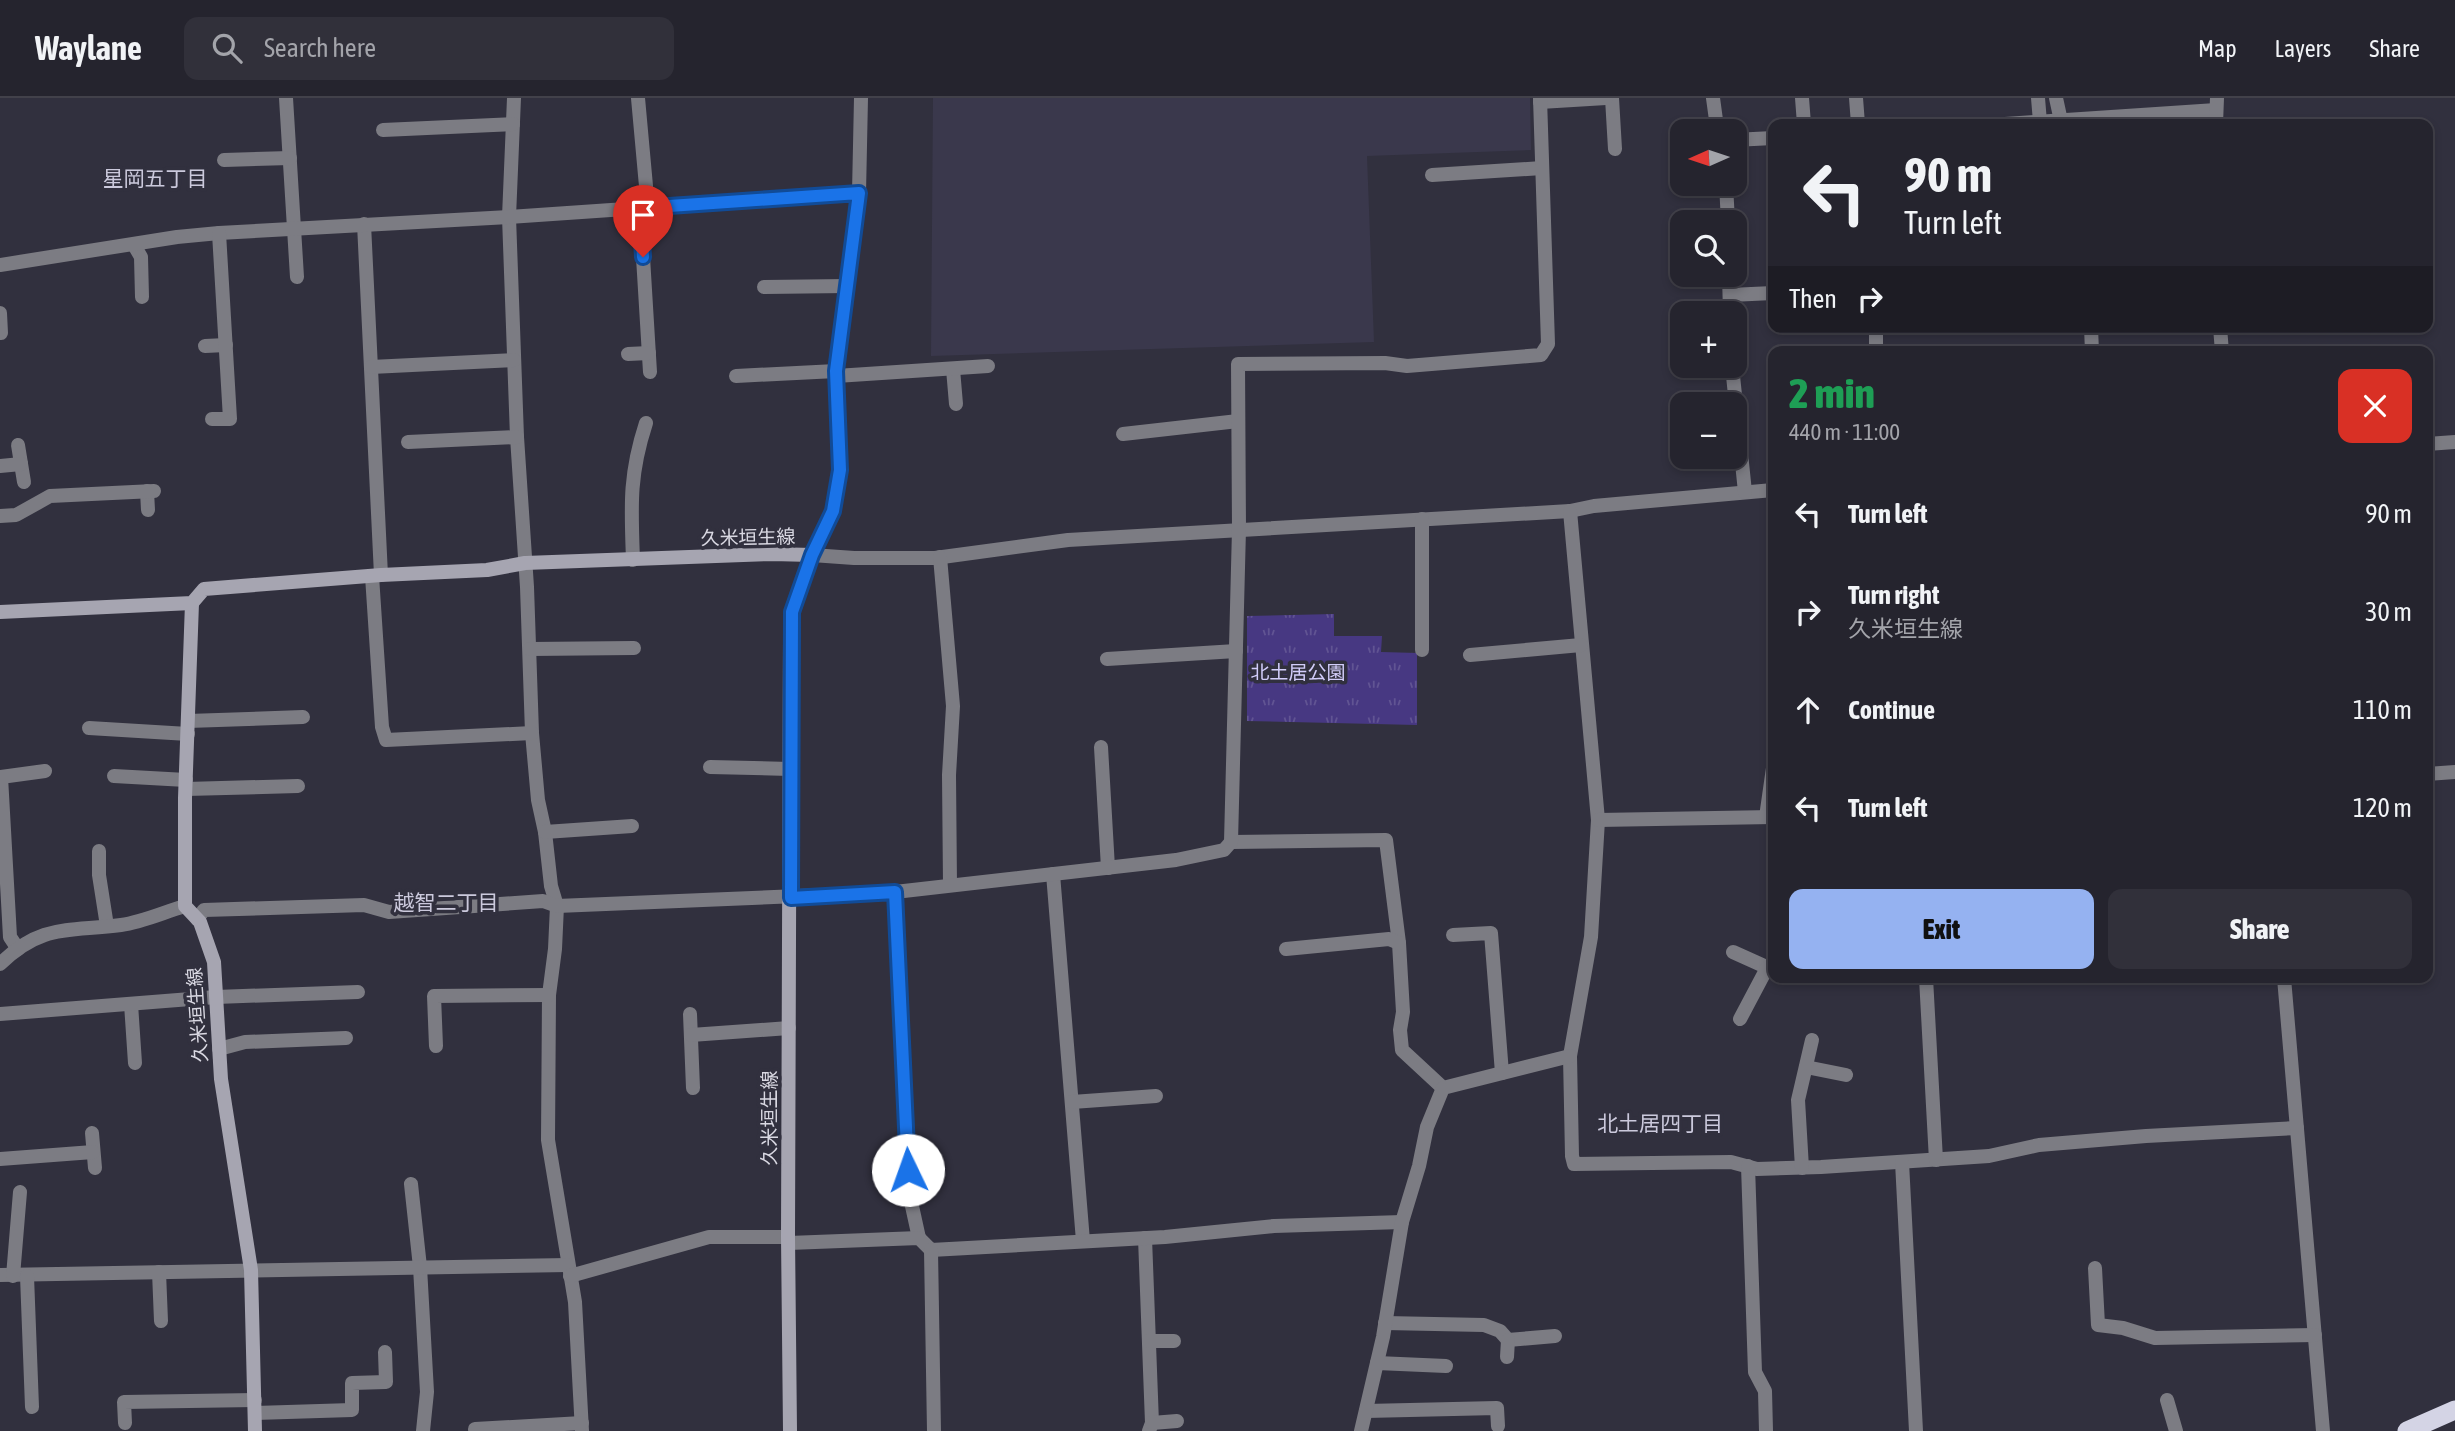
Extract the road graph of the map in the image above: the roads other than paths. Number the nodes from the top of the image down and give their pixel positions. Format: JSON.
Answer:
{"nodes":[{"id":1,"x":286,"y":98,"type":"edge"},
{"id":2,"x":514,"y":98,"type":"edge"},
{"id":3,"x":638,"y":98,"type":"edge"},
{"id":4,"x":861,"y":98,"type":"edge"},
{"id":5,"x":1609,"y":98,"type":"edge"},
{"id":6,"x":1713,"y":98,"type":"edge"},
{"id":7,"x":1802,"y":98,"type":"edge"},
{"id":8,"x":1856,"y":98,"type":"edge"},
{"id":9,"x":2038,"y":98,"type":"edge"},
{"id":10,"x":2056,"y":98,"type":"edge"},
{"id":11,"x":1540,"y":100,"type":"edge"},
{"id":12,"x":2216,"y":111,"type":"edge"},
{"id":13,"x":1716,"y":119,"type":"edge"},
{"id":14,"x":1804,"y":119,"type":"edge"},
{"id":15,"x":1858,"y":119,"type":"edge"},
{"id":16,"x":2040,"y":119,"type":"edge"},
{"id":17,"x":2061,"y":119,"type":"edge"},
{"id":18,"x":2109,"y":119,"type":"edge"},
{"id":19,"x":513,"y":124,"type":"junction"},
{"id":20,"x":383,"y":130,"type":"dead end"},
{"id":21,"x":1768,"y":138,"type":"edge"},
{"id":22,"x":1747,"y":139,"type":"edge"},
{"id":23,"x":1615,"y":149,"type":"dead end"},
{"id":24,"x":290,"y":158,"type":"junction"},
{"id":25,"x":224,"y":160,"type":"dead end"},
{"id":26,"x":1542,"y":168,"type":"junction"},
{"id":27,"x":1432,"y":175,"type":"dead end"},
{"id":28,"x":859,"y":193,"type":"junction"},
{"id":29,"x":644,"y":208,"type":"junction"},
{"id":30,"x":509,"y":217,"type":"junction"},
{"id":31,"x":364,"y":224,"type":"junction"},
{"id":32,"x":294,"y":228,"type":"junction"},
{"id":33,"x":219,"y":233,"type":"junction"},
{"id":34,"x":134,"y":245,"type":"junction"},
{"id":35,"x":0,"y":265,"type":"edge"},
{"id":36,"x":297,"y":277,"type":"dead end"},
{"id":37,"x":847,"y":286,"type":"junction"},
{"id":38,"x":764,"y":287,"type":"dead end"},
{"id":39,"x":1730,"y":287,"type":"edge"},
{"id":40,"x":1768,"y":293,"type":"edge"},
{"id":41,"x":1730,"y":295,"type":"junction"},
{"id":42,"x":142,"y":297,"type":"dead end"},
{"id":43,"x":1730,"y":301,"type":"edge"},
{"id":44,"x":0,"y":313,"type":"edge"},
{"id":45,"x":1,"y":333,"type":"edge"},
{"id":46,"x":226,"y":345,"type":"junction"},
{"id":47,"x":205,"y":346,"type":"dead end"},
{"id":48,"x":649,"y":353,"type":"junction"},
{"id":49,"x":628,"y":354,"type":"dead end"},
{"id":50,"x":514,"y":359,"type":"junction"},
{"id":51,"x":988,"y":366,"type":"dead end"},
{"id":52,"x":371,"y":367,"type":"junction"},
{"id":53,"x":953,"y":369,"type":"junction"},
{"id":54,"x":650,"y":372,"type":"dead end"},
{"id":55,"x":836,"y":373,"type":"junction"},
{"id":56,"x":736,"y":376,"type":"dead end"},
{"id":57,"x":1733,"y":378,"type":"edge"},
{"id":58,"x":956,"y":404,"type":"dead end"},
{"id":59,"x":212,"y":419,"type":"dead end"},
{"id":60,"x":1238,"y":421,"type":"junction"},
{"id":61,"x":646,"y":423,"type":"dead end"},
{"id":62,"x":1123,"y":434,"type":"dead end"},
{"id":63,"x":517,"y":437,"type":"junction"},
{"id":64,"x":408,"y":442,"type":"dead end"},
{"id":65,"x":2455,"y":442,"type":"edge"},
{"id":66,"x":2433,"y":444,"type":"edge"},
{"id":67,"x":18,"y":445,"type":"dead end"},
{"id":68,"x":21,"y":464,"type":"junction"},
{"id":69,"x":0,"y":466,"type":"edge"},
{"id":70,"x":24,"y":482,"type":"dead end"},
{"id":71,"x":1768,"y":490,"type":"edge"},
{"id":72,"x":1745,"y":492,"type":"junction"},
{"id":73,"x":148,"y":510,"type":"dead end"},
{"id":74,"x":1570,"y":511,"type":"junction"},
{"id":75,"x":0,"y":516,"type":"edge"},
{"id":76,"x":1422,"y":519,"type":"junction"},
{"id":77,"x":1239,"y":529,"type":"junction"},
{"id":78,"x":812,"y":555,"type":"junction"},
{"id":79,"x":940,"y":557,"type":"junction"},
{"id":80,"x":633,"y":560,"type":"junction"},
{"id":81,"x":526,"y":563,"type":"junction"},
{"id":82,"x":376,"y":576,"type":"junction"},
{"id":83,"x":192,"y":603,"type":"junction"},
{"id":84,"x":0,"y":612,"type":"edge"},
{"id":85,"x":1581,"y":645,"type":"junction"},
{"id":86,"x":634,"y":648,"type":"dead end"},
{"id":87,"x":530,"y":649,"type":"junction"},
{"id":88,"x":1422,"y":650,"type":"dead end"},
{"id":89,"x":1236,"y":651,"type":"junction"},
{"id":90,"x":1470,"y":655,"type":"dead end"},
{"id":91,"x":1107,"y":659,"type":"dead end"},
{"id":92,"x":303,"y":717,"type":"dead end"},
{"id":93,"x":89,"y":728,"type":"dead end"},
{"id":94,"x":188,"y":728,"type":"junction"},
{"id":95,"x":532,"y":733,"type":"junction"},
{"id":96,"x":1101,"y":747,"type":"dead end"},
{"id":97,"x":710,"y":767,"type":"dead end"},
{"id":98,"x":790,"y":769,"type":"junction"},
{"id":99,"x":45,"y":771,"type":"dead end"},
{"id":100,"x":2455,"y":772,"type":"edge"},
{"id":101,"x":2433,"y":774,"type":"edge"},
{"id":102,"x":114,"y":776,"type":"dead end"},
{"id":103,"x":186,"y":785,"type":"junction"},
{"id":104,"x":298,"y":786,"type":"dead end"},
{"id":105,"x":1768,"y":817,"type":"edge"},
{"id":106,"x":1598,"y":820,"type":"junction"},
{"id":107,"x":632,"y":826,"type":"dead end"},
{"id":108,"x":545,"y":832,"type":"junction"},
{"id":109,"x":1231,"y":842,"type":"junction"},
{"id":110,"x":99,"y":850,"type":"dead end"},
{"id":111,"x":1108,"y":867,"type":"junction"},
{"id":112,"x":1053,"y":874,"type":"junction"},
{"id":113,"x":950,"y":885,"type":"junction"},
{"id":114,"x":895,"y":892,"type":"junction"},
{"id":115,"x":791,"y":898,"type":"junction"},
{"id":116,"x":184,"y":905,"type":"junction"},
{"id":117,"x":557,"y":906,"type":"junction"},
{"id":118,"x":197,"y":919,"type":"junction"},
{"id":119,"x":107,"y":926,"type":"junction"},
{"id":120,"x":1453,"y":935,"type":"dead end"},
{"id":121,"x":1399,"y":943,"type":"junction"},
{"id":122,"x":18,"y":949,"type":"junction"},
{"id":123,"x":1286,"y":949,"type":"dead end"},
{"id":124,"x":1733,"y":952,"type":"dead end"},
{"id":125,"x":0,"y":964,"type":"edge"},
{"id":126,"x":1768,"y":968,"type":"edge"},
{"id":127,"x":1768,"y":972,"type":"edge"},
{"id":128,"x":1926,"y":983,"type":"edge"},
{"id":129,"x":2284,"y":983,"type":"edge"},
{"id":130,"x":358,"y":992,"type":"dead end"},
{"id":131,"x":549,"y":995,"type":"junction"},
{"id":132,"x":216,"y":997,"type":"junction"},
{"id":133,"x":131,"y":1004,"type":"junction"},
{"id":134,"x":0,"y":1014,"type":"edge"},
{"id":135,"x":691,"y":1014,"type":"dead end"},
{"id":136,"x":1740,"y":1019,"type":"dead end"},
{"id":137,"x":789,"y":1028,"type":"junction"},
{"id":138,"x":691,"y":1035,"type":"junction"},
{"id":139,"x":346,"y":1038,"type":"dead end"},
{"id":140,"x":1812,"y":1040,"type":"dead end"},
{"id":141,"x":436,"y":1046,"type":"dead end"},
{"id":142,"x":219,"y":1049,"type":"junction"},
{"id":143,"x":1570,"y":1056,"type":"junction"},
{"id":144,"x":135,"y":1062,"type":"dead end"},
{"id":145,"x":1806,"y":1067,"type":"junction"},
{"id":146,"x":1502,"y":1073,"type":"junction"},
{"id":147,"x":1846,"y":1075,"type":"dead end"},
{"id":148,"x":693,"y":1088,"type":"dead end"},
{"id":149,"x":1443,"y":1088,"type":"junction"},
{"id":150,"x":1156,"y":1096,"type":"dead end"},
{"id":151,"x":1072,"y":1102,"type":"junction"},
{"id":152,"x":2297,"y":1128,"type":"junction"},
{"id":153,"x":92,"y":1133,"type":"dead end"},
{"id":154,"x":93,"y":1152,"type":"junction"},
{"id":155,"x":0,"y":1158,"type":"edge"},
{"id":156,"x":1936,"y":1160,"type":"junction"},
{"id":157,"x":1902,"y":1162,"type":"junction"},
{"id":158,"x":1748,"y":1166,"type":"junction"},
{"id":159,"x":94,"y":1168,"type":"dead end"},
{"id":160,"x":1802,"y":1168,"type":"junction"},
{"id":161,"x":411,"y":1184,"type":"dead end"},
{"id":162,"x":20,"y":1192,"type":"dead end"},
{"id":163,"x":1402,"y":1222,"type":"junction"},
{"id":164,"x":919,"y":1238,"type":"junction"},
{"id":165,"x":1145,"y":1238,"type":"junction"},
{"id":166,"x":788,"y":1240,"type":"junction"},
{"id":167,"x":1083,"y":1241,"type":"junction"},
{"id":168,"x":931,"y":1250,"type":"junction"},
{"id":169,"x":420,"y":1268,"type":"junction"},
{"id":170,"x":2095,"y":1268,"type":"dead end"},
{"id":171,"x":251,"y":1270,"type":"junction"},
{"id":172,"x":569,"y":1271,"type":"junction"},
{"id":173,"x":159,"y":1272,"type":"junction"},
{"id":174,"x":13,"y":1276,"type":"edge"},
{"id":175,"x":161,"y":1321,"type":"dead end"},
{"id":176,"x":1385,"y":1323,"type":"junction"},
{"id":177,"x":2315,"y":1335,"type":"junction"},
{"id":178,"x":1555,"y":1336,"type":"dead end"},
{"id":179,"x":1508,"y":1339,"type":"junction"},
{"id":180,"x":1174,"y":1340,"type":"dead end"},
{"id":181,"x":1149,"y":1341,"type":"junction"},
{"id":182,"x":385,"y":1352,"type":"dead end"},
{"id":183,"x":1507,"y":1357,"type":"dead end"},
{"id":184,"x":1377,"y":1363,"type":"junction"},
{"id":185,"x":1446,"y":1366,"type":"dead end"},
{"id":186,"x":2167,"y":1400,"type":"dead end"},
{"id":187,"x":255,"y":1406,"type":"junction"},
{"id":188,"x":32,"y":1407,"type":"dead end"},
{"id":189,"x":2455,"y":1410,"type":"edge"},
{"id":190,"x":1366,"y":1411,"type":"junction"},
{"id":191,"x":1177,"y":1421,"type":"dead end"},
{"id":192,"x":125,"y":1423,"type":"dead end"},
{"id":193,"x":1498,"y":1426,"type":"dead end"},
{"id":194,"x":582,"y":1427,"type":"edge"},
{"id":195,"x":1150,"y":1427,"type":"edge"},
{"id":196,"x":475,"y":1429,"type":"dead end"},
{"id":197,"x":255,"y":1431,"type":"edge"},
{"id":198,"x":424,"y":1431,"type":"edge"},
{"id":199,"x":790,"y":1431,"type":"edge"},
{"id":200,"x":934,"y":1431,"type":"edge"},
{"id":201,"x":1361,"y":1431,"type":"edge"},
{"id":202,"x":1766,"y":1431,"type":"edge"},
{"id":203,"x":1916,"y":1431,"type":"edge"},
{"id":204,"x":2176,"y":1431,"type":"edge"},
{"id":205,"x":2323,"y":1431,"type":"edge"},
{"id":206,"x":2407,"y":1431,"type":"edge"}],
"edges":[{"from":1,"to":24,"type":"street"},
{"from":2,"to":19,"type":"street"},
{"from":3,"to":29,"type":"street"},
{"from":4,"to":28,"type":"street"},
{"from":5,"to":11,"type":"street"},
{"from":5,"to":23,"type":"street"},
{"from":6,"to":13,"type":"street"},
{"from":7,"to":14,"type":"street"},
{"from":8,"to":15,"type":"street"},
{"from":9,"to":16,"type":"street"},
{"from":10,"to":17,"type":"street"},
{"from":11,"to":26,"type":"street"},
{"from":12,"to":18,"type":"street"},
{"from":19,"to":20,"type":"street"},
{"from":19,"to":30,"type":"street"},
{"from":21,"to":22,"type":"street"},
{"from":24,"to":25,"type":"street"},
{"from":24,"to":32,"type":"street"},
{"from":26,"to":27,"type":"street"},
{"from":26,"to":60,"type":"street"},
{"from":28,"to":29,"type":"street"},
{"from":28,"to":37,"type":"street"},
{"from":29,"to":30,"type":"street"},
{"from":29,"to":48,"type":"street"},
{"from":30,"to":31,"type":"street"},
{"from":30,"to":50,"type":"street"},
{"from":31,"to":32,"type":"street"},
{"from":31,"to":52,"type":"street"},
{"from":32,"to":33,"type":"street"},
{"from":32,"to":36,"type":"street"},
{"from":33,"to":34,"type":"street"},
{"from":33,"to":46,"type":"street"},
{"from":34,"to":35,"type":"street"},
{"from":34,"to":42,"type":"street"},
{"from":37,"to":38,"type":"street"},
{"from":37,"to":55,"type":"street"},
{"from":39,"to":41,"type":"street"},
{"from":40,"to":41,"type":"street"},
{"from":41,"to":43,"type":"street"},
{"from":44,"to":45,"type":"street"},
{"from":46,"to":47,"type":"street"},
{"from":46,"to":59,"type":"street"},
{"from":48,"to":49,"type":"street"},
{"from":48,"to":54,"type":"street"},
{"from":50,"to":52,"type":"street"},
{"from":50,"to":63,"type":"street"},
{"from":51,"to":53,"type":"street"},
{"from":52,"to":82,"type":"street"},
{"from":53,"to":55,"type":"street"},
{"from":53,"to":58,"type":"street"},
{"from":55,"to":56,"type":"street"},
{"from":55,"to":78,"type":"street"},
{"from":57,"to":72,"type":"street"},
{"from":60,"to":62,"type":"street"},
{"from":60,"to":77,"type":"street"},
{"from":61,"to":80,"type":"street"},
{"from":63,"to":64,"type":"street"},
{"from":63,"to":81,"type":"street"},
{"from":65,"to":66,"type":"street"},
{"from":67,"to":68,"type":"street"},
{"from":68,"to":69,"type":"street"},
{"from":68,"to":70,"type":"street"},
{"from":71,"to":72,"type":"street"},
{"from":72,"to":74,"type":"street"},
{"from":73,"to":75,"type":"street"},
{"from":74,"to":76,"type":"street"},
{"from":74,"to":85,"type":"street"},
{"from":76,"to":77,"type":"street"},
{"from":76,"to":88,"type":"street"},
{"from":77,"to":79,"type":"street"},
{"from":77,"to":89,"type":"street"},
{"from":78,"to":79,"type":"street"},
{"from":78,"to":80,"type":"main road","name":"久米垣生線"},
{"from":78,"to":98,"type":"main road","name":"久米垣生線"},
{"from":79,"to":113,"type":"street"},
{"from":80,"to":81,"type":"main road","name":"久米垣生線"},
{"from":81,"to":82,"type":"main road","name":"久米垣生線"},
{"from":81,"to":87,"type":"street"},
{"from":82,"to":83,"type":"main road","name":"久米垣生線"},
{"from":82,"to":95,"type":"street"},
{"from":83,"to":84,"type":"main road","name":"久米垣生線"},
{"from":83,"to":94,"type":"main road"},
{"from":85,"to":90,"type":"street"},
{"from":85,"to":106,"type":"street"},
{"from":86,"to":87,"type":"street"},
{"from":87,"to":95,"type":"street"},
{"from":89,"to":91,"type":"street"},
{"from":89,"to":109,"type":"street"},
{"from":92,"to":94,"type":"street"},
{"from":93,"to":94,"type":"street"},
{"from":94,"to":103,"type":"main road"},
{"from":95,"to":108,"type":"street"},
{"from":96,"to":111,"type":"street"},
{"from":97,"to":98,"type":"street"},
{"from":98,"to":115,"type":"main road","name":"久米垣生線"},
{"from":99,"to":122,"type":"street"},
{"from":100,"to":101,"type":"street"},
{"from":102,"to":103,"type":"street"},
{"from":103,"to":104,"type":"street"},
{"from":103,"to":116,"type":"main road"},
{"from":105,"to":106,"type":"street"},
{"from":106,"to":143,"type":"street"},
{"from":107,"to":108,"type":"street"},
{"from":108,"to":117,"type":"street"},
{"from":109,"to":111,"type":"street"},
{"from":109,"to":121,"type":"street"},
{"from":110,"to":119,"type":"street"},
{"from":111,"to":112,"type":"street"},
{"from":112,"to":113,"type":"street"},
{"from":112,"to":151,"type":"street"},
{"from":113,"to":114,"type":"street"},
{"from":114,"to":115,"type":"street"},
{"from":114,"to":164,"type":"street"},
{"from":115,"to":117,"type":"street"},
{"from":115,"to":137,"type":"main road","name":"久米垣生線"},
{"from":116,"to":118,"type":"main road","name":"久米垣生線"},
{"from":116,"to":119,"type":"street"},
{"from":117,"to":118,"type":"street"},
{"from":117,"to":131,"type":"street"},
{"from":118,"to":132,"type":"main road","name":"久米垣生線"},
{"from":119,"to":122,"type":"street"},
{"from":120,"to":146,"type":"street"},
{"from":121,"to":123,"type":"street"},
{"from":121,"to":149,"type":"street"},
{"from":122,"to":125,"type":"street"},
{"from":124,"to":126,"type":"street"},
{"from":127,"to":136,"type":"street"},
{"from":128,"to":156,"type":"street"},
{"from":129,"to":152,"type":"street"},
{"from":130,"to":132,"type":"street"},
{"from":131,"to":141,"type":"street"},
{"from":131,"to":172,"type":"street"},
{"from":132,"to":133,"type":"street"},
{"from":132,"to":142,"type":"main road","name":"久米垣生線"},
{"from":133,"to":134,"type":"street"},
{"from":133,"to":144,"type":"street"},
{"from":135,"to":138,"type":"street"},
{"from":137,"to":138,"type":"street"},
{"from":137,"to":166,"type":"main road","name":"久米垣生線"},
{"from":138,"to":148,"type":"street"},
{"from":139,"to":142,"type":"street"},
{"from":140,"to":145,"type":"street"},
{"from":142,"to":171,"type":"main road","name":"久米垣生線"},
{"from":143,"to":146,"type":"street"},
{"from":143,"to":158,"type":"street"},
{"from":145,"to":147,"type":"street"},
{"from":145,"to":160,"type":"street"},
{"from":146,"to":149,"type":"street"},
{"from":149,"to":163,"type":"street"},
{"from":150,"to":151,"type":"street"},
{"from":151,"to":167,"type":"street"},
{"from":152,"to":156,"type":"street"},
{"from":152,"to":177,"type":"street"},
{"from":153,"to":154,"type":"street"},
{"from":154,"to":155,"type":"street"},
{"from":154,"to":159,"type":"street"},
{"from":156,"to":157,"type":"street"},
{"from":157,"to":160,"type":"street"},
{"from":157,"to":203,"type":"street"},
{"from":158,"to":160,"type":"street"},
{"from":158,"to":202,"type":"street"},
{"from":161,"to":169,"type":"street"},
{"from":162,"to":174,"type":"street"},
{"from":163,"to":165,"type":"street"},
{"from":163,"to":176,"type":"street"},
{"from":164,"to":166,"type":"street"},
{"from":164,"to":168,"type":"street"},
{"from":165,"to":167,"type":"street"},
{"from":165,"to":181,"type":"street"},
{"from":166,"to":172,"type":"street"},
{"from":166,"to":199,"type":"main road","name":"久米垣生線"},
{"from":167,"to":168,"type":"street"},
{"from":168,"to":200,"type":"street"},
{"from":169,"to":171,"type":"street"},
{"from":169,"to":172,"type":"street"},
{"from":169,"to":198,"type":"street"},
{"from":170,"to":177,"type":"street"},
{"from":171,"to":173,"type":"street"},
{"from":171,"to":187,"type":"main road","name":"久米垣生線"},
{"from":172,"to":194,"type":"street"},
{"from":173,"to":174,"type":"street"},
{"from":173,"to":175,"type":"street"},
{"from":174,"to":188,"type":"street"},
{"from":176,"to":179,"type":"street"},
{"from":176,"to":184,"type":"street"},
{"from":177,"to":205,"type":"street"},
{"from":178,"to":179,"type":"street"},
{"from":179,"to":183,"type":"street"},
{"from":180,"to":181,"type":"street"},
{"from":181,"to":195,"type":"street"},
{"from":182,"to":187,"type":"street"},
{"from":184,"to":185,"type":"street"},
{"from":184,"to":190,"type":"street"},
{"from":186,"to":204,"type":"street"},
{"from":187,"to":192,"type":"street"},
{"from":187,"to":197,"type":"main road","name":"久米垣生線"},
{"from":189,"to":206,"type":"highway"},
{"from":190,"to":193,"type":"street"},
{"from":190,"to":201,"type":"street"},
{"from":191,"to":195,"type":"street"},
{"from":194,"to":196,"type":"street"}]}
